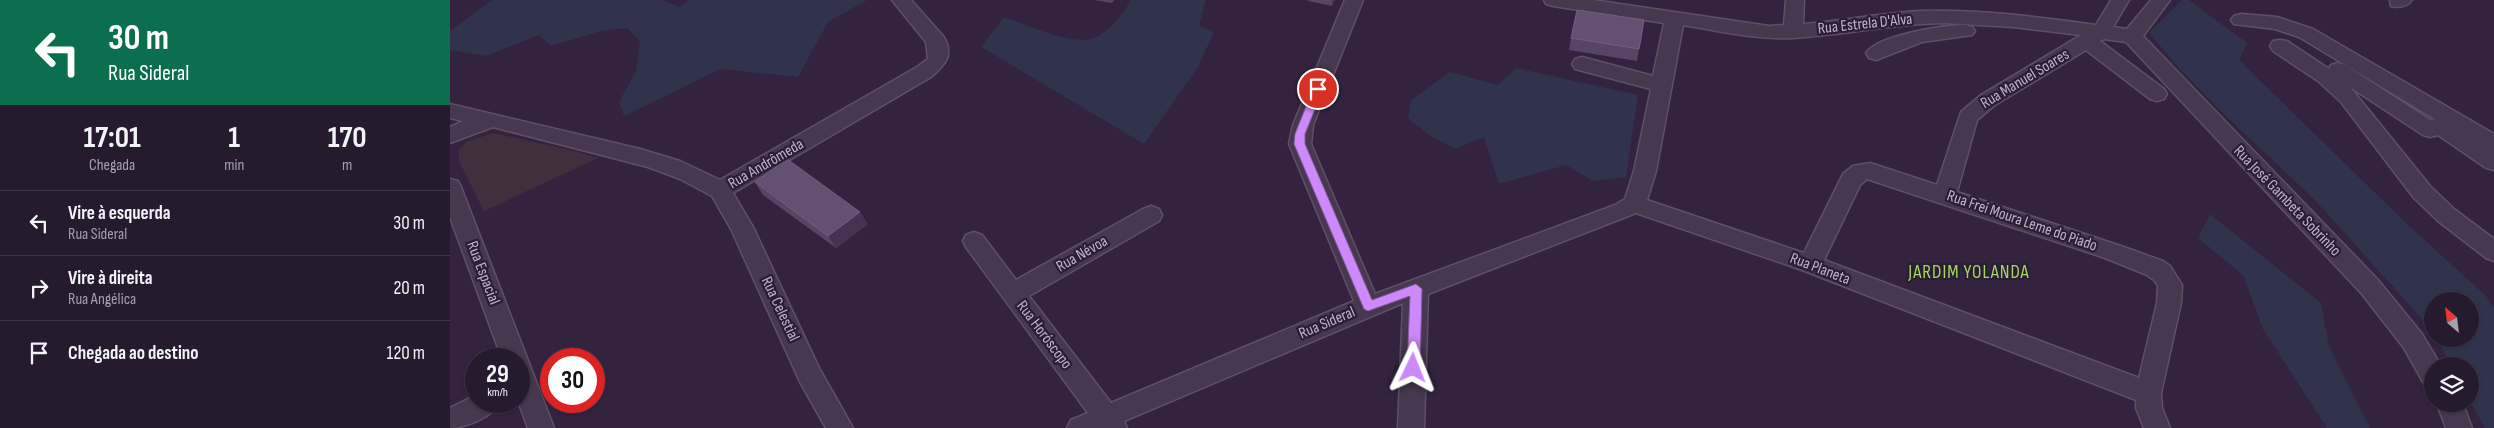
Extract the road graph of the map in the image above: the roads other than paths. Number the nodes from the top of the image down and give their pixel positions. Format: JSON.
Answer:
{"nodes":[{"id":1,"x":901,"y":0,"type":"edge"},
{"id":2,"x":1354,"y":0,"type":"edge"},
{"id":3,"x":1553,"y":0,"type":"edge"},
{"id":4,"x":1795,"y":0,"type":"edge"},
{"id":5,"x":2120,"y":0,"type":"edge"},
{"id":6,"x":2161,"y":0,"type":"edge"},
{"id":7,"x":1665,"y":12,"type":"edge"},
{"id":8,"x":2241,"y":20,"type":"dead end"},
{"id":9,"x":2058,"y":27,"type":"junction"},
{"id":10,"x":1793,"y":32,"type":"junction"},
{"id":11,"x":2132,"y":36,"type":"junction"},
{"id":12,"x":2094,"y":37,"type":"junction"},
{"id":13,"x":2280,"y":46,"type":"dead end"},
{"id":14,"x":1876,"y":53,"type":"dead end"},
{"id":15,"x":1582,"y":64,"type":"dead end"},
{"id":16,"x":2339,"y":69,"type":"junction"},
{"id":17,"x":1661,"y":85,"type":"junction"},
{"id":18,"x":2157,"y":94,"type":"dead end"},
{"id":19,"x":450,"y":112,"type":"edge"},
{"id":20,"x":499,"y":120,"type":"junction"},
{"id":21,"x":450,"y":136,"type":"edge"},
{"id":22,"x":2494,"y":144,"type":"edge"},
{"id":23,"x":2494,"y":162,"type":"edge"},
{"id":24,"x":450,"y":187,"type":"edge"},
{"id":25,"x":720,"y":190,"type":"junction"},
{"id":26,"x":1945,"y":195,"type":"junction"},
{"id":27,"x":1634,"y":204,"type":"junction"},
{"id":28,"x":1151,"y":215,"type":"dead end"},
{"id":29,"x":974,"y":242,"type":"dead end"},
{"id":30,"x":2494,"y":252,"type":"edge"},
{"id":31,"x":1810,"y":264,"type":"junction"},
{"id":32,"x":1416,"y":289,"type":"junction"},
{"id":33,"x":1013,"y":293,"type":"junction"},
{"id":34,"x":1368,"y":306,"type":"junction"},
{"id":35,"x":511,"y":348,"type":"edge"},
{"id":36,"x":2424,"y":360,"type":"edge"},
{"id":37,"x":2148,"y":393,"type":"junction"},
{"id":38,"x":530,"y":402,"type":"edge"},
{"id":39,"x":2453,"y":412,"type":"edge"},
{"id":40,"x":465,"y":413,"type":"edge"},
{"id":41,"x":450,"y":421,"type":"edge"},
{"id":42,"x":1109,"y":423,"type":"edge"},
{"id":43,"x":541,"y":428,"type":"edge"},
{"id":44,"x":840,"y":428,"type":"edge"},
{"id":45,"x":1080,"y":428,"type":"edge"},
{"id":46,"x":1411,"y":428,"type":"edge"},
{"id":47,"x":2156,"y":428,"type":"edge"},
{"id":48,"x":2459,"y":428,"type":"edge"}],
"edges":[{"from":1,"to":25,"type":"street","name":"Rua Andrômeda"},
{"from":2,"to":34,"type":"street"},
{"from":3,"to":7,"type":"street","name":"Rua Estrela D'Alva"},
{"from":4,"to":10,"type":"street"},
{"from":5,"to":12,"type":"street"},
{"from":6,"to":11,"type":"street"},
{"from":7,"to":10,"type":"street","name":"Rua Estrela D'Alva"},
{"from":7,"to":17,"type":"street"},
{"from":8,"to":16,"type":"street"},
{"from":9,"to":10,"type":"street","name":"Rua Estrela D'Alva"},
{"from":9,"to":12,"type":"street","name":"Rua Estrela D'Alva"},
{"from":9,"to":14,"type":"street"},
{"from":11,"to":12,"type":"street","name":"Rua Estrela D'Alva"},
{"from":11,"to":36,"type":"street","name":"Rua José Gambeta Sobrinho"},
{"from":12,"to":18,"type":"street"},
{"from":12,"to":26,"type":"street","name":"Rua Manuel Soares"},
{"from":13,"to":16,"type":"street"},
{"from":15,"to":17,"type":"street"},
{"from":16,"to":22,"type":"street"},
{"from":16,"to":23,"type":"street"},
{"from":16,"to":30,"type":"street"},
{"from":17,"to":27,"type":"street"},
{"from":19,"to":20,"type":"street","name":"Rua Andrômeda"},
{"from":20,"to":21,"type":"street"},
{"from":20,"to":25,"type":"street","name":"Rua Andrômeda"},
{"from":24,"to":35,"type":"street","name":"Rua Espacial"},
{"from":25,"to":44,"type":"street","name":"Rua Celestial"},
{"from":26,"to":31,"type":"street","name":"Rua Frei Moura Leme do Piado"},
{"from":26,"to":37,"type":"street","name":"Rua Frei Moura Leme do Piado"},
{"from":27,"to":31,"type":"street","name":"Rua Planeta"},
{"from":27,"to":32,"type":"street","name":"Rua Sideral"},
{"from":28,"to":33,"type":"street","name":"Rua Névoa"},
{"from":29,"to":33,"type":"street","name":"Rua Horóscopo"},
{"from":31,"to":37,"type":"street","name":"Rua Planeta"},
{"from":32,"to":34,"type":"street","name":"Rua Sideral"},
{"from":32,"to":46,"type":"street"},
{"from":33,"to":42,"type":"street","name":"Rua Horóscopo"},
{"from":34,"to":42,"type":"street","name":"Rua Sideral"},
{"from":37,"to":47,"type":"street"},
{"from":38,"to":43,"type":"street"},
{"from":39,"to":48,"type":"street"},
{"from":40,"to":41,"type":"street"},
{"from":42,"to":45,"type":"street","name":"Rua Sideral"}]}
